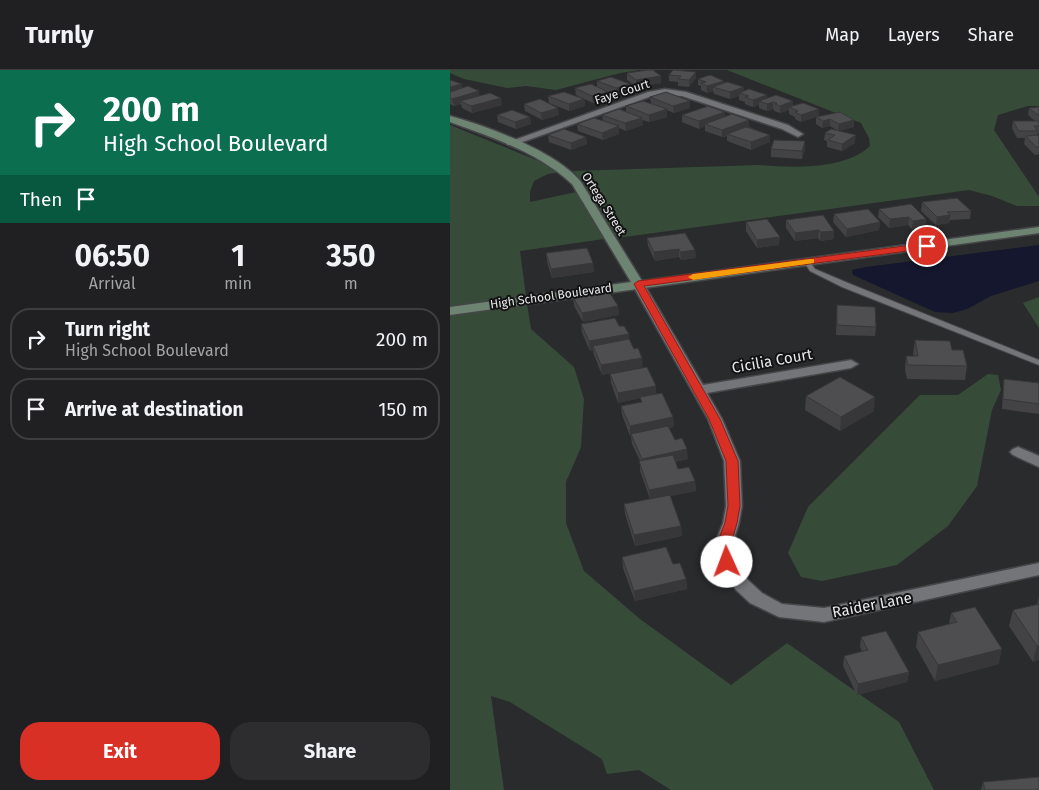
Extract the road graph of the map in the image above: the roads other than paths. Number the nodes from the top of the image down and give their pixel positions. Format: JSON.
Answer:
{"nodes":[{"id":1,"x":450,"y":119,"type":"edge"},
{"id":2,"x":798,"y":134,"type":"dead end"},
{"id":3,"x":511,"y":143,"type":"junction"},
{"id":4,"x":1039,"y":230,"type":"edge"},
{"id":5,"x":806,"y":262,"type":"junction"},
{"id":6,"x":638,"y":284,"type":"junction"},
{"id":7,"x":450,"y":311,"type":"edge"},
{"id":8,"x":1039,"y":362,"type":"edge"},
{"id":9,"x":851,"y":364,"type":"dead end"},
{"id":10,"x":698,"y":390,"type":"junction"},
{"id":11,"x":1018,"y":452,"type":"dead end"},
{"id":12,"x":1039,"y":462,"type":"edge"},
{"id":13,"x":1039,"y":569,"type":"edge"}],
"edges":[{"from":1,"to":3,"type":"street","name":"Ortega Street"},
{"from":2,"to":3,"type":"street","name":"Faye Court"},
{"from":3,"to":6,"type":"street","name":"Ortega Street"},
{"from":4,"to":5,"type":"street","name":"High School Boulevard"},
{"from":5,"to":6,"type":"street","name":"High School Boulevard"},
{"from":5,"to":8,"type":"lane"},
{"from":6,"to":7,"type":"street","name":"High School Boulevard"},
{"from":6,"to":10,"type":"street","name":"Raider Lane"},
{"from":9,"to":10,"type":"street","name":"Cicilia Court"},
{"from":10,"to":13,"type":"street","name":"Raider Lane"},
{"from":11,"to":12,"type":"street"}]}
